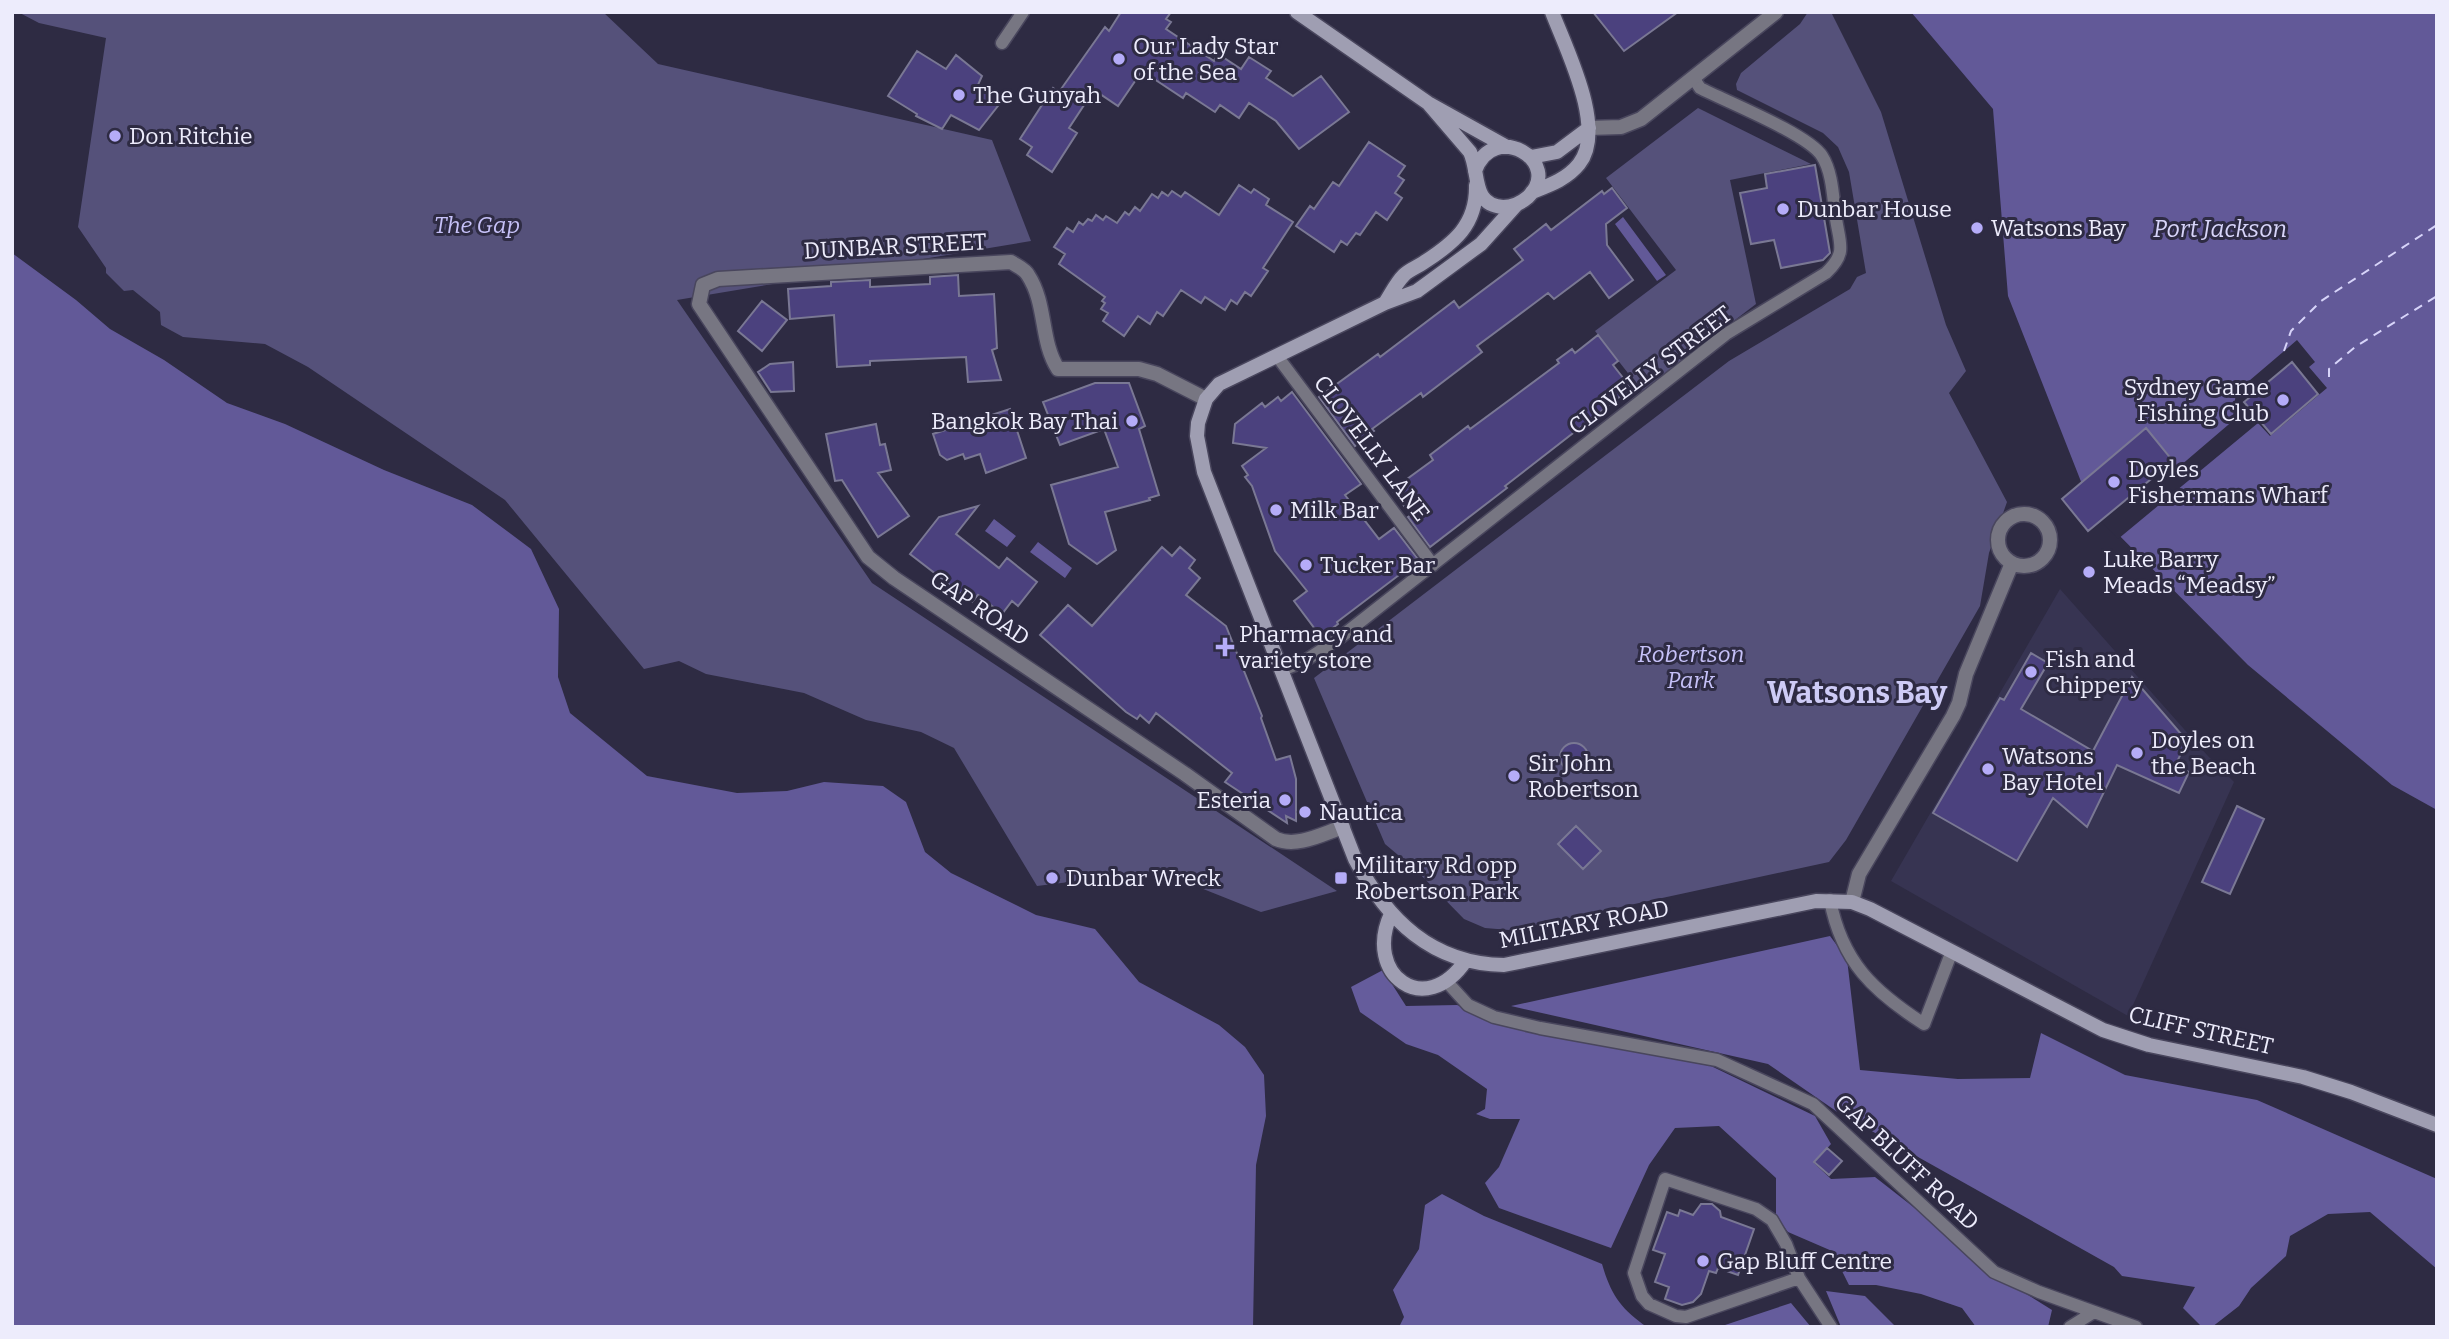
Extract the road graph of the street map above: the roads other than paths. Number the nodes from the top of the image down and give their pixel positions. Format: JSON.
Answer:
{"nodes":[{"id":1,"x":1023,"y":12,"type":"edge"},
{"id":2,"x":1297,"y":12,"type":"edge"},
{"id":3,"x":1552,"y":12,"type":"edge"},
{"id":4,"x":1776,"y":12,"type":"edge"},
{"id":5,"x":1002,"y":43,"type":"dead end"},
{"id":6,"x":1694,"y":79,"type":"junction"},
{"id":7,"x":1428,"y":103,"type":"junction"},
{"id":8,"x":1589,"y":128,"type":"junction"},
{"id":9,"x":1507,"y":146,"type":"junction"},
{"id":10,"x":1531,"y":157,"type":"junction"},
{"id":11,"x":1475,"y":177,"type":"junction"},
{"id":12,"x":1532,"y":192,"type":"junction"},
{"id":13,"x":1516,"y":205,"type":"junction"},
{"id":14,"x":704,"y":285,"type":"joint"},
{"id":15,"x":1385,"y":303,"type":"junction"},
{"id":16,"x":1277,"y":356,"type":"junction"},
{"id":17,"x":1206,"y":399,"type":"junction"},
{"id":18,"x":2012,"y":563,"type":"dead end"},
{"id":19,"x":1433,"y":565,"type":"junction"},
{"id":20,"x":1282,"y":670,"type":"junction"},
{"id":21,"x":1343,"y":827,"type":"junction"},
{"id":22,"x":1830,"y":900,"type":"junction"},
{"id":23,"x":1852,"y":902,"type":"junction"},
{"id":24,"x":1391,"y":914,"type":"junction"},
{"id":25,"x":1952,"y":951,"type":"junction"},
{"id":26,"x":1466,"y":960,"type":"junction"},
{"id":27,"x":1447,"y":982,"type":"junction"},
{"id":28,"x":2437,"y":1125,"type":"edge"},
{"id":29,"x":1799,"y":1278,"type":"junction"},
{"id":30,"x":2094,"y":1312,"type":"junction"},
{"id":31,"x":1831,"y":1327,"type":"edge"},
{"id":32,"x":2070,"y":1327,"type":"edge"},
{"id":33,"x":2136,"y":1327,"type":"edge"}],
"edges":[{"from":1,"to":5,"type":"lane"},
{"from":2,"to":7,"type":"street"},
{"from":3,"to":8,"type":"street"},
{"from":4,"to":6,"type":"street"},
{"from":6,"to":8,"type":"street"},
{"from":6,"to":19,"type":"lane","name":"CLOVELLY STREET"},
{"from":7,"to":9,"type":"street"},
{"from":7,"to":11,"type":"street"},
{"from":8,"to":10,"type":"street"},
{"from":8,"to":12,"type":"street"},
{"from":9,"to":10,"type":"street"},
{"from":9,"to":11,"type":"street"},
{"from":10,"to":12,"type":"street"},
{"from":11,"to":13,"type":"street"},
{"from":11,"to":15,"type":"street"},
{"from":12,"to":13,"type":"street"},
{"from":13,"to":15,"type":"street"},
{"from":14,"to":17,"type":"street","name":"DUNBAR STREET"},
{"from":14,"to":21,"type":"street","name":"GAP ROAD"},
{"from":15,"to":16,"type":"street"},
{"from":16,"to":17,"type":"street"},
{"from":16,"to":19,"type":"lane","name":"CLOVELLY LANE"},
{"from":17,"to":20,"type":"street","name":"MILITARY ROAD"},
{"from":18,"to":23,"type":"street"},
{"from":19,"to":20,"type":"lane","name":"CLOVELLY STREET"},
{"from":20,"to":21,"type":"street","name":"MILITARY ROAD"},
{"from":21,"to":24,"type":"street","name":"MILITARY ROAD"},
{"from":22,"to":23,"type":"street","name":"MILITARY ROAD"},
{"from":22,"to":25,"type":"lane"},
{"from":22,"to":26,"type":"street","name":"MILITARY ROAD"},
{"from":23,"to":25,"type":"street","name":"CLIFF STREET"},
{"from":24,"to":26,"type":"street","name":"MILITARY ROAD"},
{"from":24,"to":27,"type":"street"},
{"from":25,"to":28,"type":"street","name":"CLIFF STREET"},
{"from":26,"to":27,"type":"street"},
{"from":27,"to":30,"type":"lane","name":"GAP BLUFF ROAD"},
{"from":29,"to":29,"type":"lane"},
{"from":29,"to":31,"type":"lane"},
{"from":30,"to":32,"type":"lane"},
{"from":30,"to":33,"type":"lane","name":"GAP BLUFF ROAD"}]}
